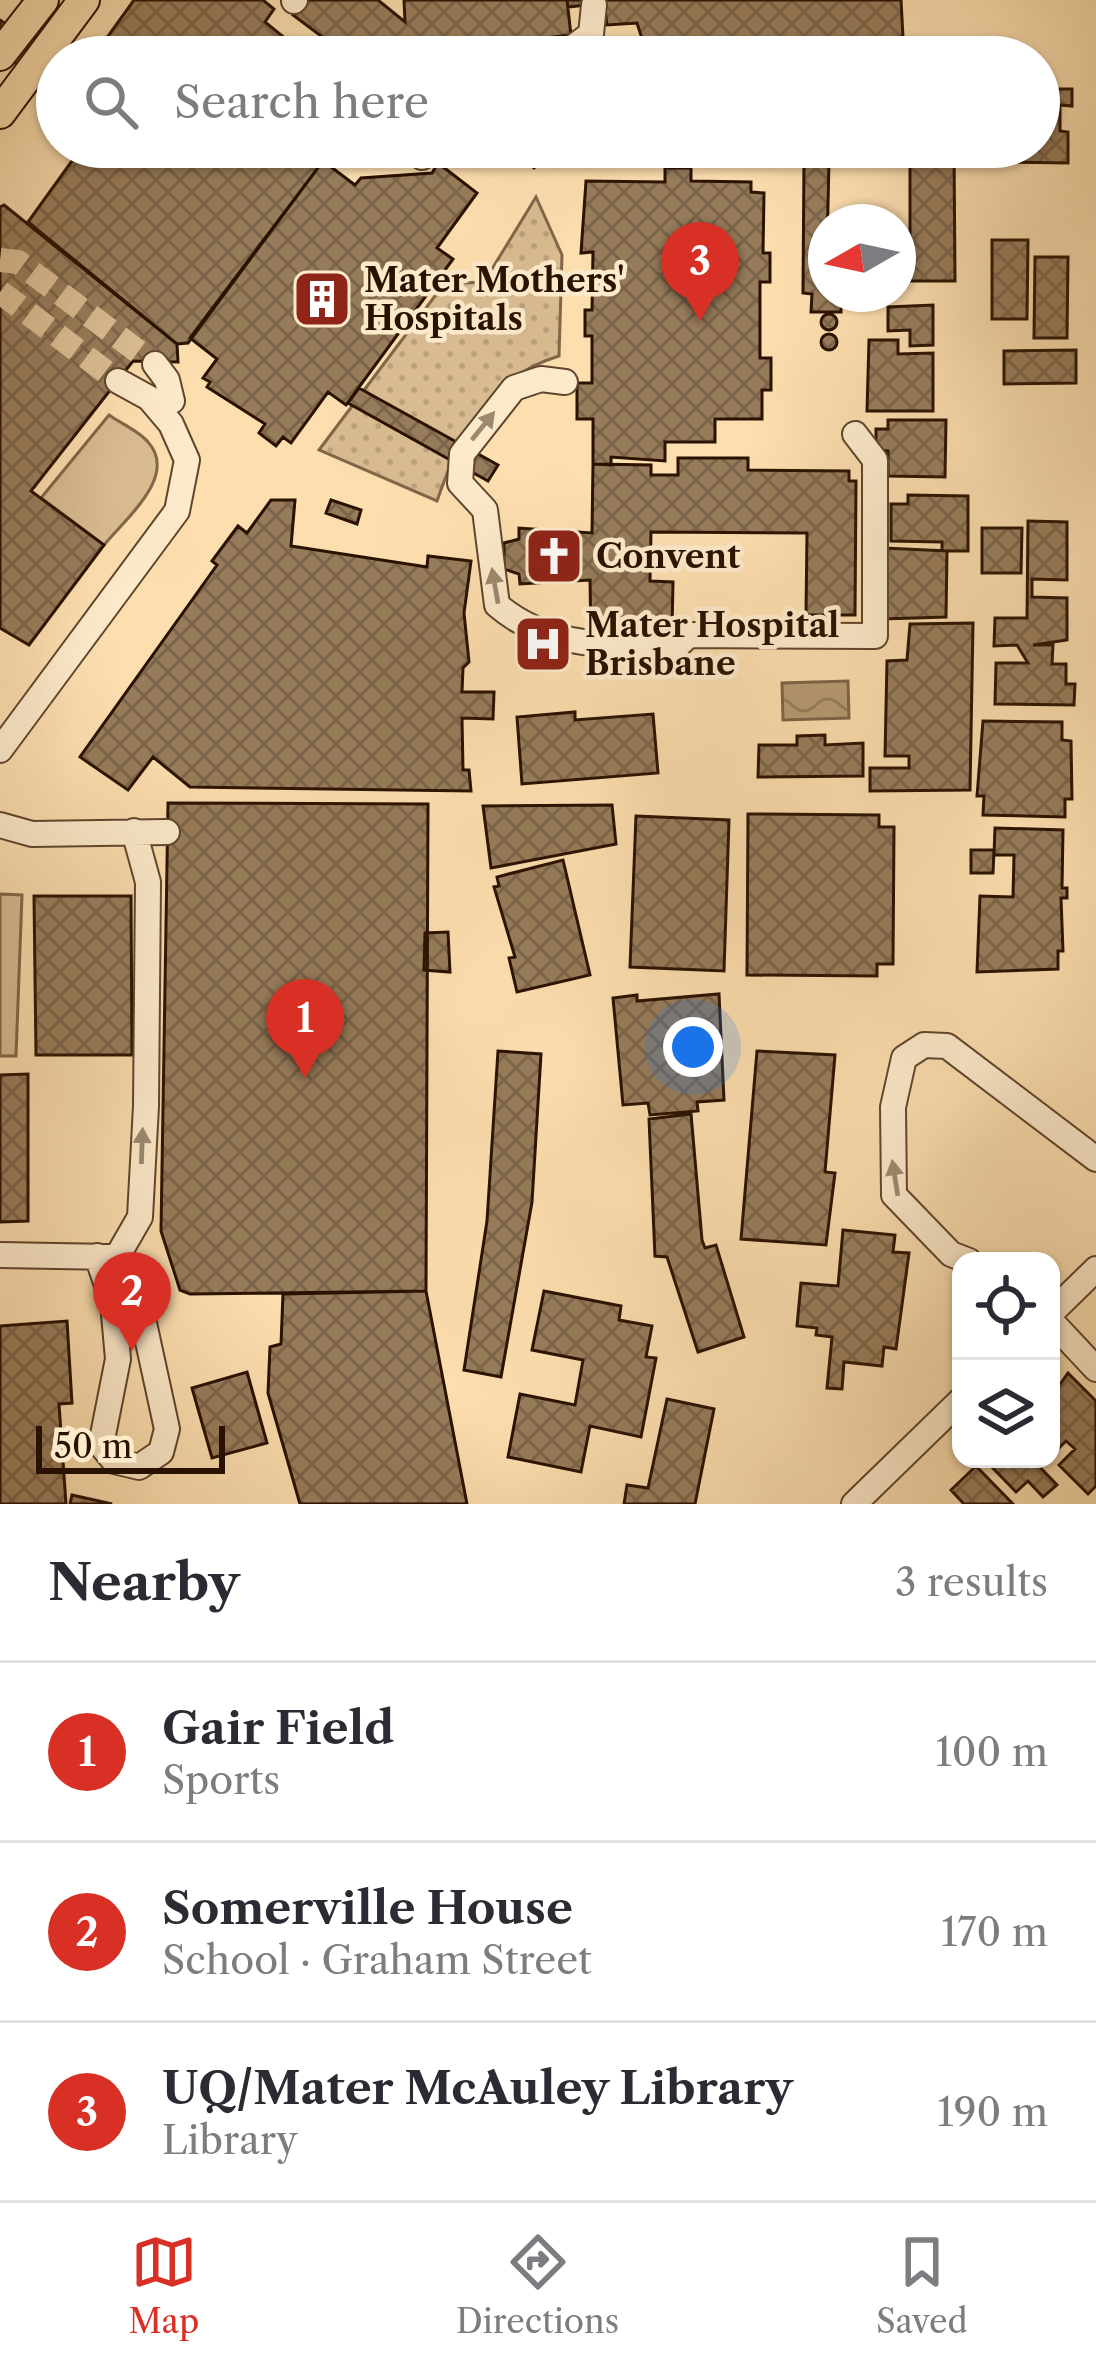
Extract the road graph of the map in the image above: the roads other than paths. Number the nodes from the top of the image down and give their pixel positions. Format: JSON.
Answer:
{"nodes":[{"id":1,"x":43,"y":0,"type":"edge"},
{"id":2,"x":84,"y":0,"type":"edge"},
{"id":3,"x":594,"y":4,"type":"dead end"},
{"id":4,"x":57,"y":36,"type":"edge"},
{"id":5,"x":588,"y":36,"type":"edge"},
{"id":6,"x":0,"y":55,"type":"edge"},
{"id":7,"x":36,"y":65,"type":"edge"},
{"id":8,"x":0,"y":113,"type":"edge"},
{"id":9,"x":155,"y":364,"type":"tunnel mouth"},
{"id":10,"x":118,"y":381,"type":"tunnel mouth"},
{"id":11,"x":565,"y":382,"type":"dead end"},
{"id":12,"x":172,"y":401,"type":"dead end"},
{"id":13,"x":855,"y":434,"type":"dead end"},
{"id":14,"x":0,"y":750,"type":"edge"},
{"id":15,"x":0,"y":825,"type":"edge"},
{"id":16,"x":134,"y":831,"type":"junction"},
{"id":17,"x":167,"y":832,"type":"dead end"},
{"id":18,"x":1096,"y":1159,"type":"edge"},
{"id":19,"x":952,"y":1254,"type":"edge"},
{"id":20,"x":0,"y":1255,"type":"edge"},
{"id":21,"x":107,"y":1257,"type":"junction"},
{"id":22,"x":1096,"y":1269,"type":"edge"},
{"id":23,"x":1060,"y":1307,"type":"edge"},
{"id":24,"x":1060,"y":1327,"type":"edge"},
{"id":25,"x":1096,"y":1369,"type":"edge"},
{"id":26,"x":952,"y":1409,"type":"edge"},
{"id":27,"x":854,"y":1504,"type":"edge"}],
"edges":[{"from":1,"to":6,"type":"main road"},
{"from":2,"to":4,"type":"main road"},
{"from":3,"to":5,"type":"street"},
{"from":7,"to":8,"type":"main road"},
{"from":9,"to":12,"type":"street"},
{"from":10,"to":14,"type":"street"},
{"from":13,"to":11,"type":"street","one_way":true},
{"from":15,"to":16,"type":"street"},
{"from":16,"to":17,"type":"street"},
{"from":21,"to":16,"type":"street","one_way":true},
{"from":19,"to":18,"type":"street","one_way":true},
{"from":20,"to":21,"type":"street"},
{"from":21,"to":21,"type":"street"},
{"from":22,"to":23,"type":"street"},
{"from":24,"to":25,"type":"street"},
{"from":26,"to":27,"type":"street"}]}
